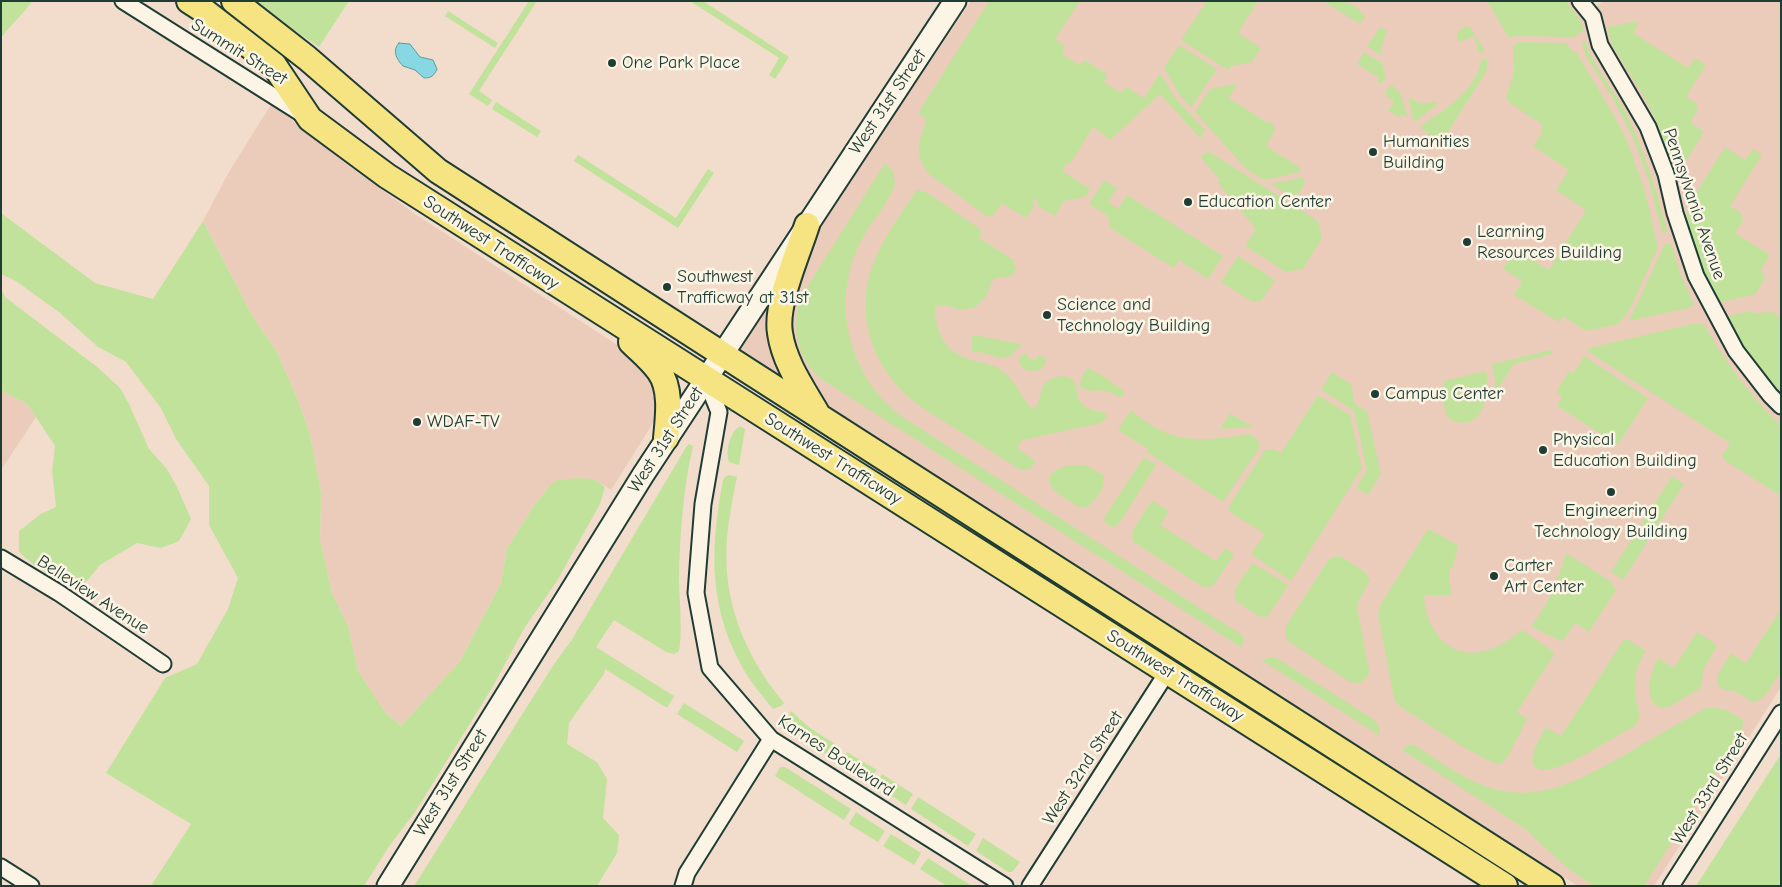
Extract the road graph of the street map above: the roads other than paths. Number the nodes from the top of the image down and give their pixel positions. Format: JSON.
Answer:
{"nodes":[{"id":1,"x":123,"y":1,"type":"edge"},
{"id":2,"x":189,"y":1,"type":"edge"},
{"id":3,"x":234,"y":1,"type":"edge"},
{"id":4,"x":955,"y":1,"type":"edge"},
{"id":5,"x":1585,"y":3,"type":"edge"},
{"id":6,"x":310,"y":119,"type":"junction"},
{"id":7,"x":807,"y":225,"type":"junction"},
{"id":8,"x":610,"y":318,"type":"junction"},
{"id":9,"x":699,"y":339,"type":"junction"},
{"id":10,"x":721,"y":354,"type":"junction"},
{"id":11,"x":706,"y":378,"type":"junction"},
{"id":12,"x":1781,"y":406,"type":"edge"},
{"id":13,"x":818,"y":415,"type":"junction"},
{"id":14,"x":666,"y":438,"type":"junction"},
{"id":15,"x":1,"y":558,"type":"edge"},
{"id":16,"x":163,"y":664,"type":"dead end"},
{"id":17,"x":1168,"y":671,"type":"junction"},
{"id":18,"x":1778,"y":722,"type":"edge"},
{"id":19,"x":770,"y":739,"type":"junction"},
{"id":20,"x":1,"y":867,"type":"edge"},
{"id":21,"x":31,"y":886,"type":"edge"},
{"id":22,"x":388,"y":886,"type":"edge"},
{"id":23,"x":683,"y":886,"type":"edge"},
{"id":24,"x":1005,"y":886,"type":"edge"},
{"id":25,"x":1030,"y":886,"type":"edge"},
{"id":26,"x":1505,"y":886,"type":"edge"},
{"id":27,"x":1552,"y":886,"type":"edge"},
{"id":28,"x":1671,"y":886,"type":"edge"}],
"edges":[{"from":1,"to":6,"type":"street","name":"Summit Street"},
{"from":2,"to":6,"type":"main road","name":"Southwest Trafficway"},
{"from":3,"to":9,"type":"main road","name":"Southwest Trafficway"},
{"from":4,"to":7,"type":"main road","name":"West 31st Street"},
{"from":5,"to":12,"type":"street","name":"Pennsylvania Avenue"},
{"from":6,"to":8,"type":"main road","name":"Southwest Trafficway"},
{"from":7,"to":10,"type":"main road","name":"West 31st Street"},
{"from":7,"to":13,"type":"main road"},
{"from":8,"to":11,"type":"main road","name":"Southwest Trafficway"},
{"from":8,"to":14,"type":"main road"},
{"from":9,"to":10,"type":"main road","name":"Southwest Trafficway"},
{"from":9,"to":11,"type":"main road"},
{"from":10,"to":11,"type":"main road","name":"West 31st Street"},
{"from":10,"to":13,"type":"main road","name":"Southwest Trafficway"},
{"from":11,"to":14,"type":"main road","name":"West 31st Street"},
{"from":11,"to":17,"type":"main road","name":"Southwest Trafficway"},
{"from":11,"to":19,"type":"street","name":"Karnes Boulevard"},
{"from":13,"to":27,"type":"main road","name":"Southwest Trafficway"},
{"from":14,"to":22,"type":"main road","name":"West 31st Street"},
{"from":15,"to":16,"type":"street","name":"Belleview Avenue"},
{"from":17,"to":25,"type":"street","name":"West 32nd Street"},
{"from":17,"to":26,"type":"main road","name":"Southwest Trafficway"},
{"from":18,"to":28,"type":"street","name":"West 33rd Street"},
{"from":19,"to":23,"type":"street"},
{"from":19,"to":24,"type":"street","name":"Karnes Boulevard"},
{"from":20,"to":21,"type":"street"}]}
